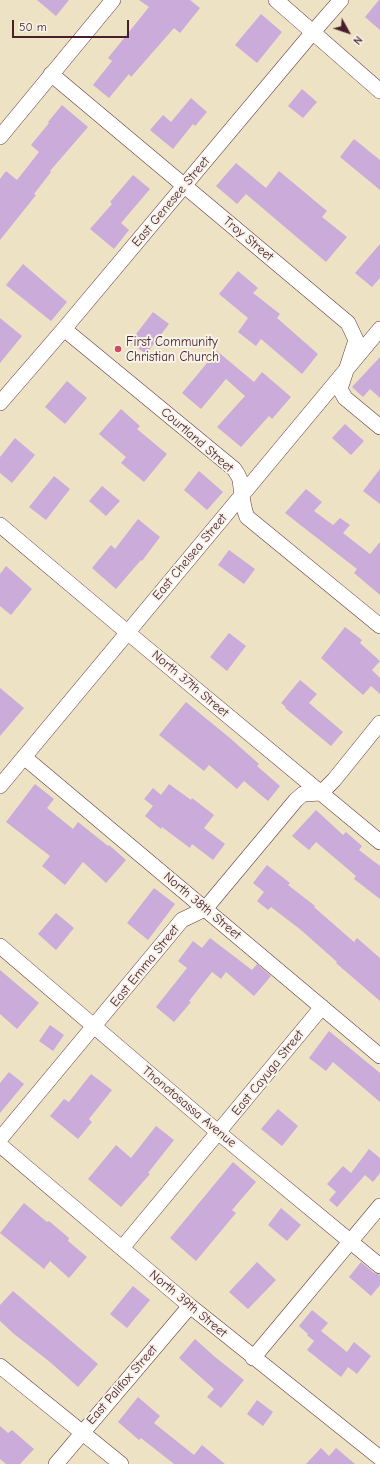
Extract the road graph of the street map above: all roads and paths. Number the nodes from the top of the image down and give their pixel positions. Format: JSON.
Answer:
{"nodes":[{"id":1,"x":113,"y":0,"type":"edge"},
{"id":2,"x":276,"y":0,"type":"edge"},
{"id":3,"x":341,"y":0,"type":"edge"},
{"id":4,"x":313,"y":32,"type":"junction"},
{"id":5,"x":50,"y":74,"type":"junction"},
{"id":6,"x":380,"y":91,"type":"edge"},
{"id":7,"x":0,"y":137,"type":"edge"},
{"id":8,"x":185,"y":185,"type":"junction"},
{"id":9,"x":64,"y":329,"type":"junction"},
{"id":10,"x":380,"y":329,"type":"edge"},
{"id":11,"x":348,"y":368,"type":"junction"},
{"id":12,"x":0,"y":403,"type":"edge"},
{"id":13,"x":380,"y":427,"type":"edge"},
{"id":14,"x":241,"y":496,"type":"junction"},
{"id":15,"x":0,"y":525,"type":"edge"},
{"id":16,"x":380,"y":626,"type":"edge"},
{"id":17,"x":127,"y":632,"type":"junction"},
{"id":18,"x":380,"y":723,"type":"edge"},
{"id":19,"x":24,"y":756,"type":"junction"},
{"id":20,"x":0,"y":786,"type":"edge"},
{"id":21,"x":321,"y":793,"type":"junction"},
{"id":22,"x":380,"y":842,"type":"edge"},
{"id":23,"x":205,"y":909,"type":"junction"},
{"id":24,"x":0,"y":946,"type":"edge"},
{"id":25,"x":322,"y":1007,"type":"junction"},
{"id":26,"x":94,"y":1027,"type":"junction"},
{"id":27,"x":380,"y":1056,"type":"edge"},
{"id":28,"x":219,"y":1133,"type":"junction"},
{"id":29,"x":0,"y":1139,"type":"edge"},
{"id":30,"x":0,"y":1145,"type":"edge"},
{"id":31,"x":380,"y":1206,"type":"edge"},
{"id":32,"x":351,"y":1241,"type":"junction"},
{"id":33,"x":122,"y":1248,"type":"junction"},
{"id":34,"x":380,"y":1266,"type":"edge"},
{"id":35,"x":190,"y":1306,"type":"junction"},
{"id":36,"x":253,"y":1358,"type":"junction"},
{"id":37,"x":0,"y":1366,"type":"edge"},
{"id":38,"x":81,"y":1432,"type":"junction"},
{"id":39,"x":380,"y":1458,"type":"edge"},
{"id":40,"x":56,"y":1464,"type":"edge"},
{"id":41,"x":121,"y":1464,"type":"edge"}],
"edges":[{"from":1,"to":5,"type":"street"},
{"from":2,"to":4,"type":"street"},
{"from":3,"to":4,"type":"street","name":"East Genesee Street"},
{"from":4,"to":6,"type":"street"},
{"from":4,"to":8,"type":"street","name":"East Genesee Street"},
{"from":5,"to":7,"type":"street"},
{"from":5,"to":8,"type":"street","name":"Troy Street"},
{"from":8,"to":9,"type":"street","name":"East Genesee Street"},
{"from":8,"to":11,"type":"street","name":"Troy Street"},
{"from":9,"to":12,"type":"street","name":"East Genesee Street"},
{"from":9,"to":14,"type":"street","name":"Courtland Street"},
{"from":10,"to":11,"type":"street","name":"East Chelsea Street"},
{"from":11,"to":13,"type":"street","name":"Troy Street"},
{"from":11,"to":14,"type":"street","name":"East Chelsea Street"},
{"from":14,"to":16,"type":"street","name":"Courtland Street"},
{"from":14,"to":17,"type":"street","name":"East Chelsea Street"},
{"from":15,"to":17,"type":"street","name":"North 37th Street"},
{"from":17,"to":19,"type":"street","name":"East Chelsea Street"},
{"from":17,"to":21,"type":"street","name":"North 37th Street"},
{"from":18,"to":21,"type":"street"},
{"from":19,"to":20,"type":"street","name":"East Chelsea Street"},
{"from":19,"to":23,"type":"street","name":"North 38th Street"},
{"from":21,"to":22,"type":"street","name":"North 37th Street"},
{"from":21,"to":23,"type":"street","name":"East Emma Street"},
{"from":23,"to":25,"type":"street","name":"North 38th Street"},
{"from":23,"to":26,"type":"street","name":"East Emma Street"},
{"from":24,"to":26,"type":"street","name":"Thonotosassa Avenue"},
{"from":25,"to":27,"type":"street","name":"North 38th Street"},
{"from":25,"to":28,"type":"street","name":"East Cayuga Street"},
{"from":26,"to":28,"type":"street","name":"Thonotosassa Avenue"},
{"from":26,"to":29,"type":"street","name":"East Emma Street"},
{"from":28,"to":32,"type":"street","name":"Thonotosassa Avenue"},
{"from":28,"to":33,"type":"street","name":"East Cayuga Street"},
{"from":30,"to":33,"type":"street","name":"North 39th Street"},
{"from":31,"to":32,"type":"street"},
{"from":32,"to":34,"type":"street","name":"Thonotosassa Avenue"},
{"from":32,"to":36,"type":"street"},
{"from":33,"to":35,"type":"street","name":"North 39th Street"},
{"from":35,"to":36,"type":"street","name":"North 39th Street"},
{"from":35,"to":38,"type":"street","name":"East Palifox Street"},
{"from":36,"to":39,"type":"street","name":"North 39th Street"},
{"from":37,"to":38,"type":"street"},
{"from":38,"to":40,"type":"street","name":"East Palifox Street"},
{"from":38,"to":41,"type":"street"}]}
